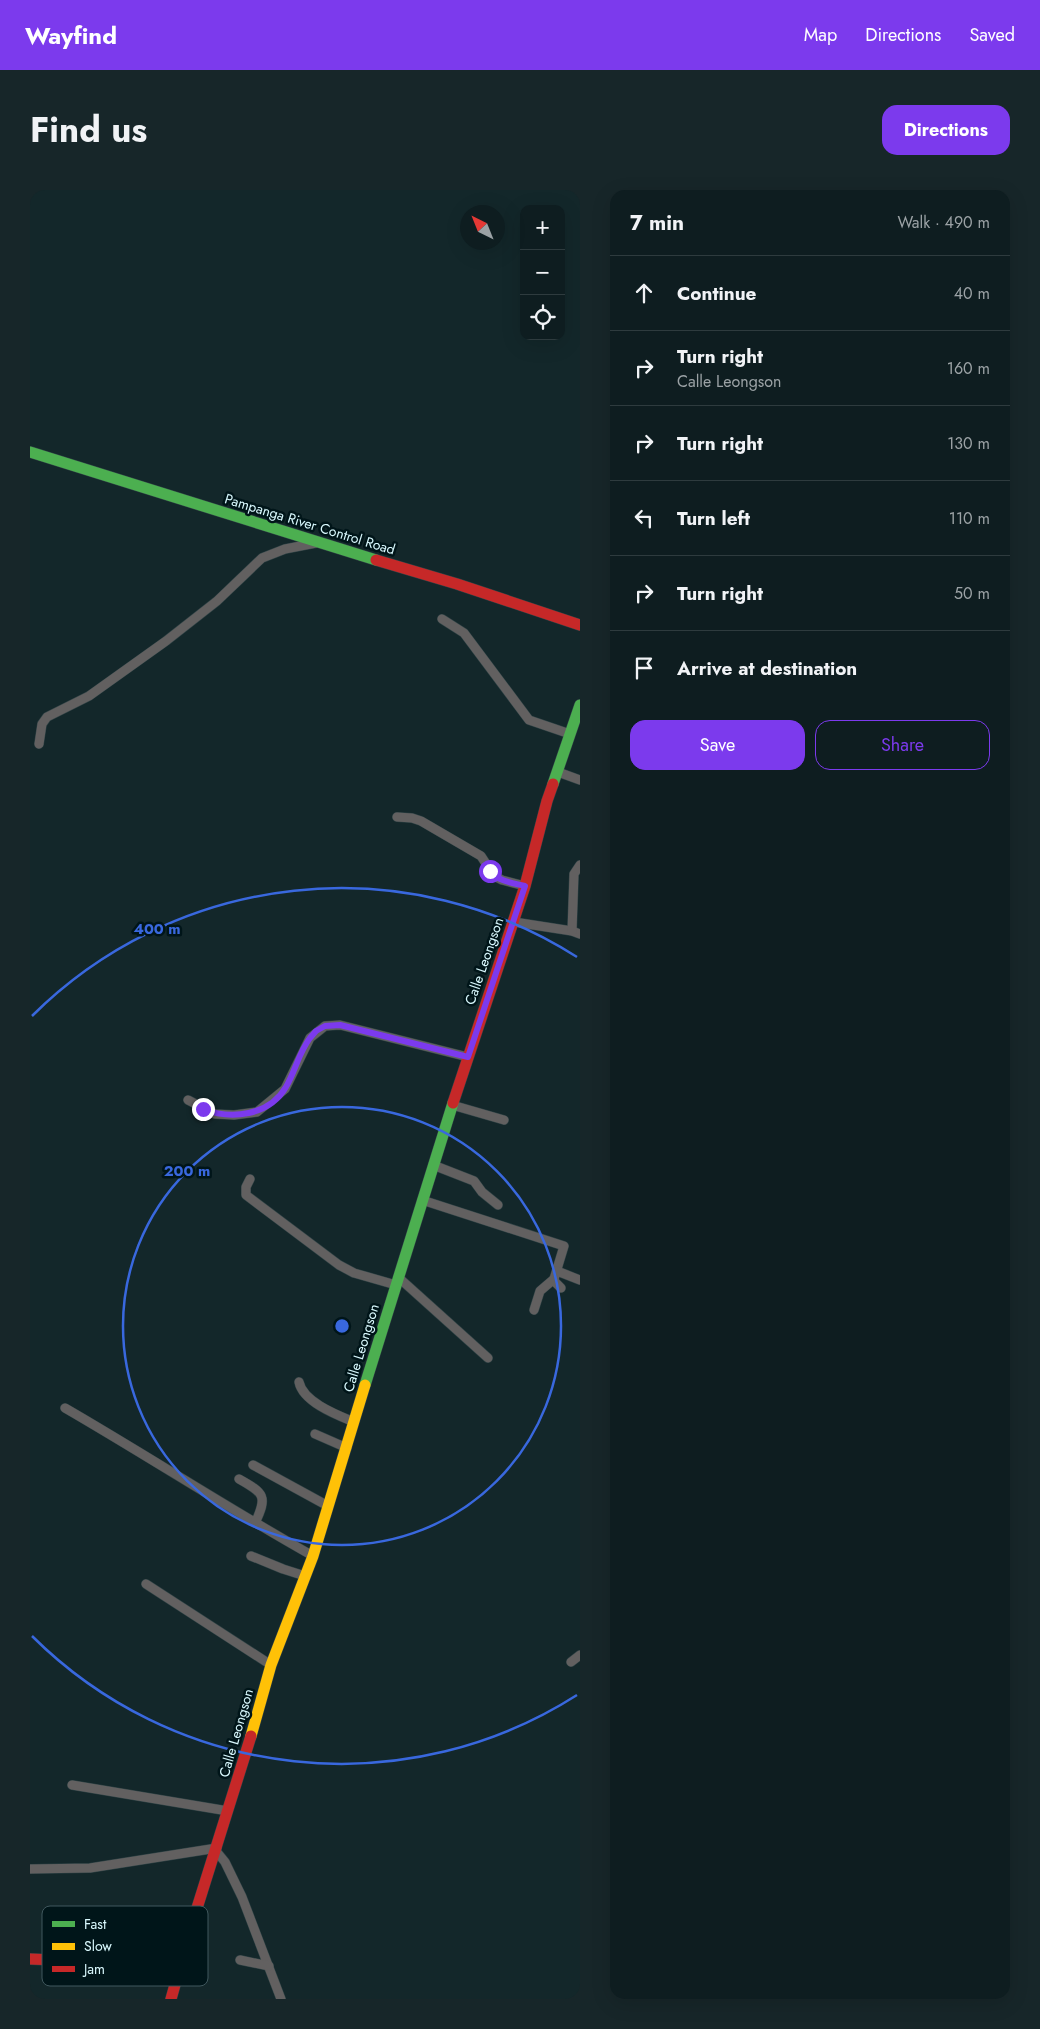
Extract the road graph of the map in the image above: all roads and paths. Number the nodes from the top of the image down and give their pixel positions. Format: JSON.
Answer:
{"nodes":[{"id":1,"x":30,"y":452,"type":"edge"},
{"id":2,"x":316,"y":543,"type":"junction"},
{"id":3,"x":442,"y":619,"type":"dead end"},
{"id":4,"x":580,"y":625,"type":"edge"},
{"id":5,"x":580,"y":705,"type":"edge"},
{"id":6,"x":570,"y":734,"type":"junction"},
{"id":7,"x":39,"y":744,"type":"dead end"},
{"id":8,"x":558,"y":772,"type":"junction"},
{"id":9,"x":580,"y":780,"type":"edge"},
{"id":10,"x":397,"y":817,"type":"dead end"},
{"id":11,"x":580,"y":865,"type":"edge"},
{"id":12,"x":525,"y":886,"type":"junction"},
{"id":13,"x":514,"y":922,"type":"junction"},
{"id":14,"x":576,"y":933,"type":"edge"},
{"id":15,"x":468,"y":1057,"type":"junction"},
{"id":16,"x":188,"y":1100,"type":"dead end"},
{"id":17,"x":452,"y":1105,"type":"junction"},
{"id":18,"x":504,"y":1120,"type":"dead end"},
{"id":19,"x":433,"y":1165,"type":"junction"},
{"id":20,"x":250,"y":1179,"type":"dead end"},
{"id":21,"x":422,"y":1200,"type":"junction"},
{"id":22,"x":498,"y":1205,"type":"dead end"},
{"id":23,"x":556,"y":1275,"type":"junction"},
{"id":24,"x":580,"y":1280,"type":"edge"},
{"id":25,"x":397,"y":1281,"type":"junction"},
{"id":26,"x":561,"y":1288,"type":"dead end"},
{"id":27,"x":534,"y":1310,"type":"dead end"},
{"id":28,"x":488,"y":1358,"type":"dead end"},
{"id":29,"x":299,"y":1382,"type":"dead end"},
{"id":30,"x":65,"y":1408,"type":"dead end"},
{"id":31,"x":354,"y":1422,"type":"junction"},
{"id":32,"x":315,"y":1434,"type":"dead end"},
{"id":33,"x":346,"y":1448,"type":"junction"},
{"id":34,"x":253,"y":1465,"type":"dead end"},
{"id":35,"x":239,"y":1479,"type":"dead end"},
{"id":36,"x":328,"y":1506,"type":"junction"},
{"id":37,"x":255,"y":1523,"type":"junction"},
{"id":38,"x":251,"y":1556,"type":"dead end"},
{"id":39,"x":313,"y":1556,"type":"junction"},
{"id":40,"x":305,"y":1576,"type":"junction"},
{"id":41,"x":146,"y":1584,"type":"dead end"},
{"id":42,"x":580,"y":1655,"type":"edge"},
{"id":43,"x":571,"y":1662,"type":"dead end"},
{"id":44,"x":271,"y":1665,"type":"junction"},
{"id":45,"x":72,"y":1785,"type":"dead end"},
{"id":46,"x":228,"y":1811,"type":"junction"},
{"id":47,"x":216,"y":1849,"type":"junction"},
{"id":48,"x":30,"y":1869,"type":"edge"},
{"id":49,"x":199,"y":1906,"type":"edge"},
{"id":50,"x":240,"y":1960,"type":"dead end"},
{"id":51,"x":269,"y":1966,"type":"junction"},
{"id":52,"x":175,"y":1986,"type":"edge"},
{"id":53,"x":171,"y":1999,"type":"edge"},
{"id":54,"x":281,"y":1999,"type":"edge"}],
"edges":[{"from":1,"to":2,"type":"main road","name":"Pampanga River Control Road"},
{"from":2,"to":4,"type":"main road","name":"Pampanga River Control Road"},
{"from":2,"to":7,"type":"street"},
{"from":3,"to":6,"type":"street"},
{"from":5,"to":6,"type":"main road","name":"Calle Leongson"},
{"from":6,"to":8,"type":"main road","name":"Calle Leongson"},
{"from":8,"to":9,"type":"street"},
{"from":8,"to":12,"type":"main road","name":"Calle Leongson"},
{"from":10,"to":12,"type":"street"},
{"from":11,"to":14,"type":"street"},
{"from":12,"to":13,"type":"main road","name":"Calle Leongson"},
{"from":13,"to":14,"type":"street"},
{"from":13,"to":15,"type":"main road","name":"Calle Leongson"},
{"from":15,"to":16,"type":"street"},
{"from":15,"to":17,"type":"main road","name":"Calle Leongson"},
{"from":17,"to":18,"type":"street"},
{"from":17,"to":19,"type":"main road","name":"Calle Leongson"},
{"from":19,"to":21,"type":"main road","name":"Calle Leongson"},
{"from":19,"to":22,"type":"street"},
{"from":20,"to":25,"type":"street"},
{"from":21,"to":23,"type":"street"},
{"from":21,"to":25,"type":"main road","name":"Calle Leongson"},
{"from":23,"to":24,"type":"street"},
{"from":23,"to":26,"type":"street"},
{"from":23,"to":27,"type":"street"},
{"from":25,"to":28,"type":"street"},
{"from":25,"to":31,"type":"main road","name":"Calle Leongson"},
{"from":29,"to":31,"type":"street"},
{"from":30,"to":37,"type":"street"},
{"from":31,"to":33,"type":"main road","name":"Calle Leongson"},
{"from":32,"to":33,"type":"street"},
{"from":33,"to":36,"type":"main road","name":"Calle Leongson"},
{"from":34,"to":36,"type":"street"},
{"from":35,"to":37,"type":"street"},
{"from":36,"to":39,"type":"main road","name":"Calle Leongson"},
{"from":37,"to":39,"type":"street"},
{"from":38,"to":40,"type":"street"},
{"from":39,"to":40,"type":"main road","name":"Calle Leongson"},
{"from":40,"to":44,"type":"main road","name":"Calle Leongson"},
{"from":41,"to":44,"type":"street"},
{"from":42,"to":43,"type":"street"},
{"from":44,"to":46,"type":"main road","name":"Calle Leongson"},
{"from":45,"to":46,"type":"street"},
{"from":46,"to":47,"type":"main road","name":"Calle Leongson"},
{"from":47,"to":48,"type":"street"},
{"from":47,"to":49,"type":"main road","name":"Calle Leongson"},
{"from":47,"to":51,"type":"street"},
{"from":50,"to":51,"type":"street"},
{"from":51,"to":54,"type":"street"},
{"from":52,"to":53,"type":"main road","name":"Calle Leongson"}]}
